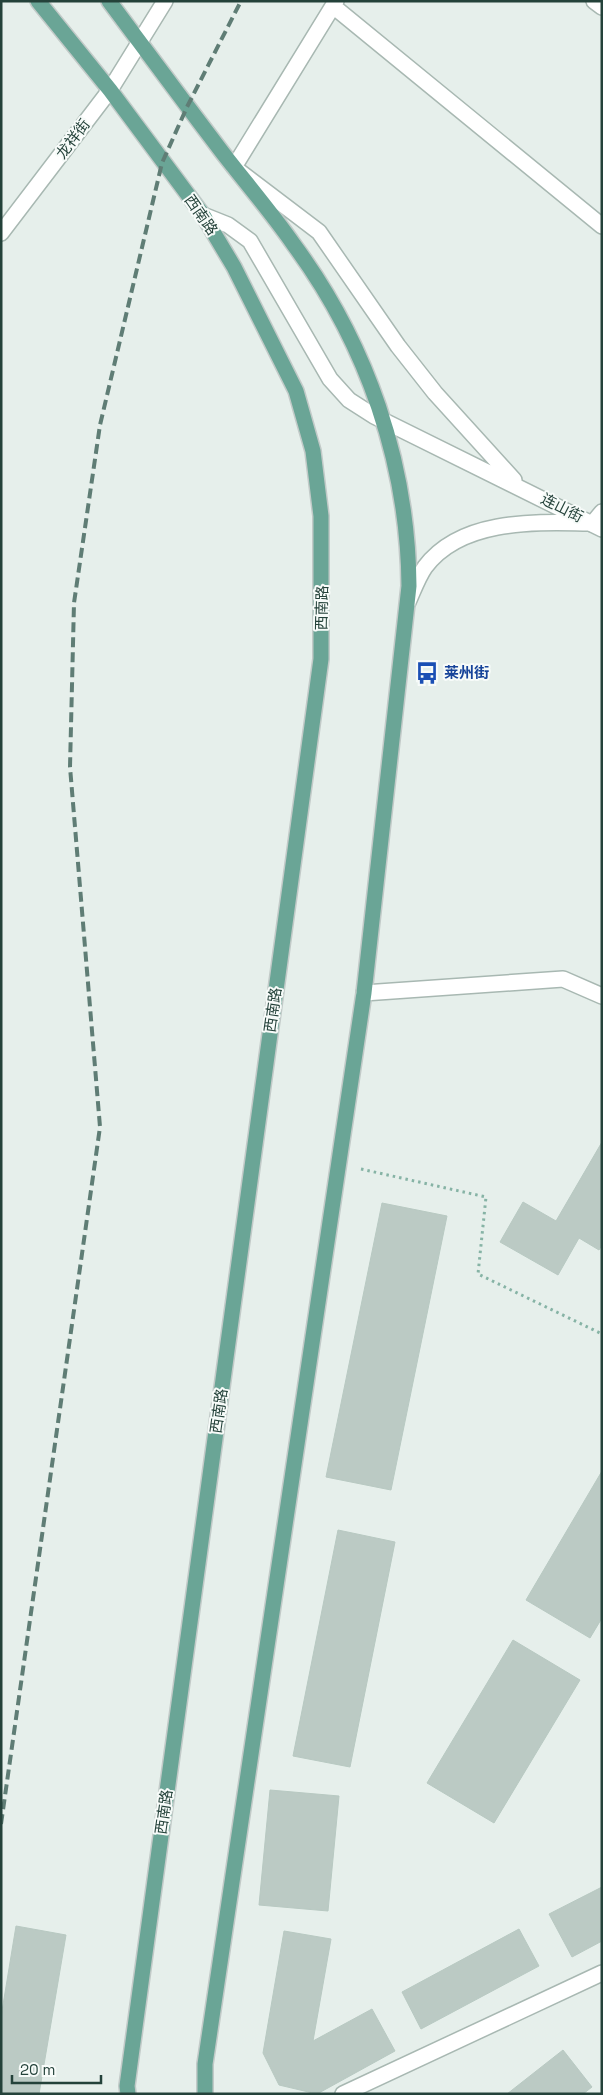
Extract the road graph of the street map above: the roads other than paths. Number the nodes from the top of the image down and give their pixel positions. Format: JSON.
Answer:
{"nodes":[{"id":1,"x":38,"y":1,"type":"edge"},
{"id":2,"x":109,"y":1,"type":"edge"},
{"id":3,"x":165,"y":1,"type":"edge"},
{"id":4,"x":594,"y":1,"type":"edge"},
{"id":5,"x":335,"y":4,"type":"edge"},
{"id":6,"x":602,"y":7,"type":"edge"},
{"id":7,"x":141,"y":43,"type":"junction"},
{"id":8,"x":110,"y":90,"type":"junction"},
{"id":9,"x":234,"y":167,"type":"junction"},
{"id":10,"x":203,"y":215,"type":"junction"},
{"id":11,"x":602,"y":226,"type":"edge"},
{"id":12,"x":1,"y":233,"type":"edge"},
{"id":13,"x":384,"y":421,"type":"junction"},
{"id":14,"x":522,"y":488,"type":"junction"},
{"id":15,"x":599,"y":522,"type":"edge"},
{"id":16,"x":407,"y":606,"type":"junction"},
{"id":17,"x":364,"y":993,"type":"junction"},
{"id":18,"x":602,"y":996,"type":"edge"},
{"id":19,"x":602,"y":1973,"type":"edge"},
{"id":20,"x":128,"y":2094,"type":"edge"},
{"id":21,"x":206,"y":2094,"type":"edge"},
{"id":22,"x":343,"y":2094,"type":"edge"}],
"edges":[{"from":1,"to":8,"type":"main road","name":"西南路"},
{"from":2,"to":7,"type":"main road"},
{"from":3,"to":7,"type":"street","name":"龙祥街"},
{"from":4,"to":6,"type":"street"},
{"from":5,"to":9,"type":"street"},
{"from":5,"to":11,"type":"street"},
{"from":7,"to":8,"type":"street","name":"龙祥街"},
{"from":7,"to":9,"type":"main road"},
{"from":8,"to":10,"type":"main road","name":"西南路"},
{"from":8,"to":12,"type":"street","name":"龙祥街"},
{"from":9,"to":13,"type":"main road"},
{"from":9,"to":14,"type":"street"},
{"from":10,"to":13,"type":"street","name":"连山街"},
{"from":10,"to":20,"type":"main road","name":"西南路"},
{"from":13,"to":14,"type":"street","name":"连山街"},
{"from":13,"to":16,"type":"main road"},
{"from":14,"to":15,"type":"street","name":"连山街"},
{"from":15,"to":16,"type":"street"},
{"from":16,"to":17,"type":"main road"},
{"from":17,"to":18,"type":"street"},
{"from":17,"to":21,"type":"main road"},
{"from":19,"to":22,"type":"street"}]}
